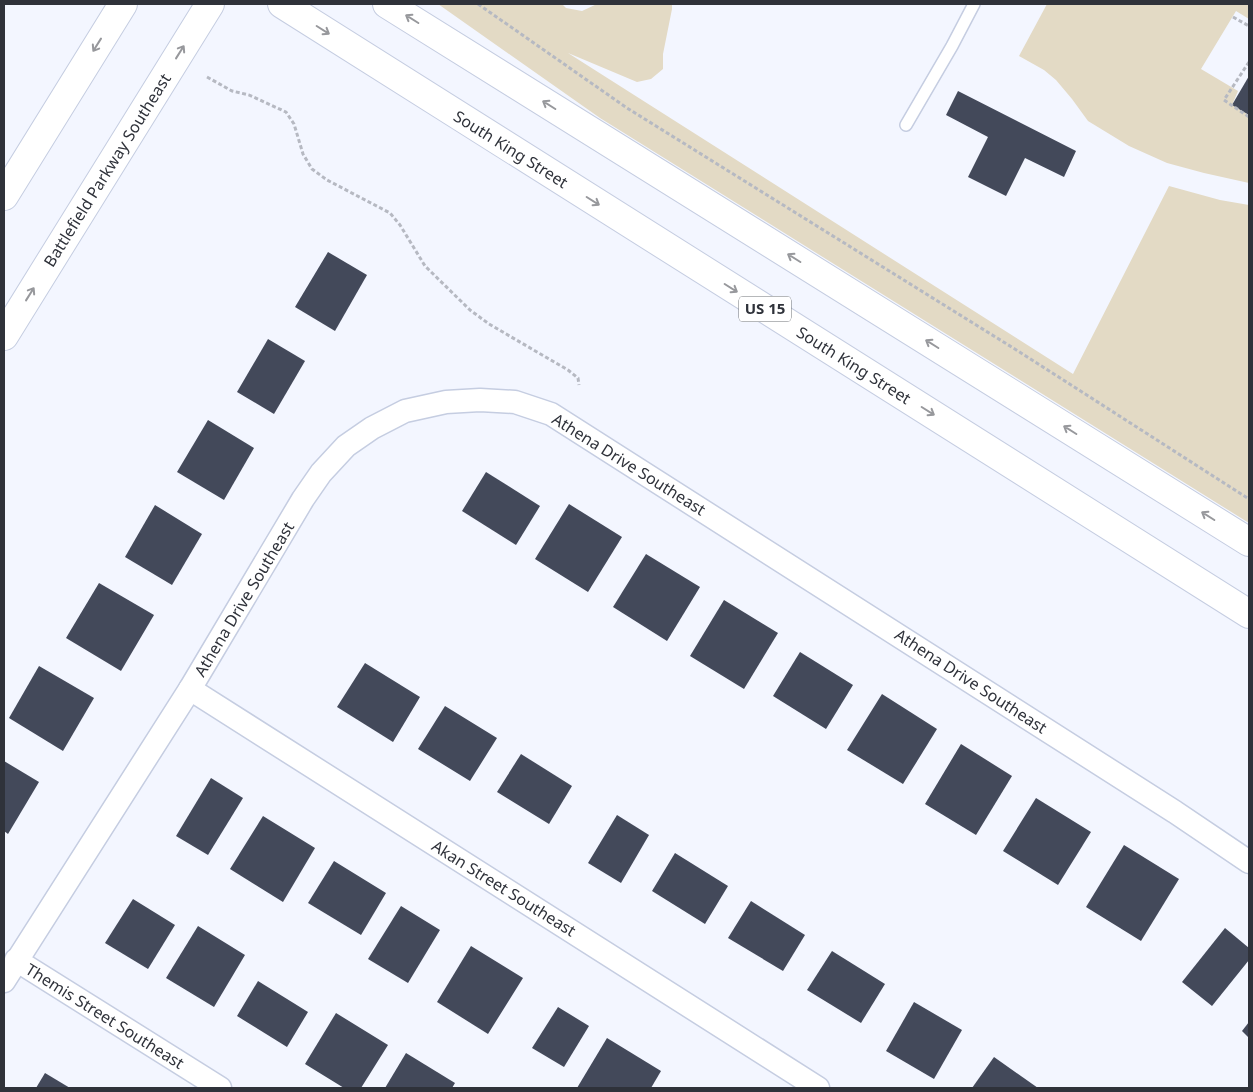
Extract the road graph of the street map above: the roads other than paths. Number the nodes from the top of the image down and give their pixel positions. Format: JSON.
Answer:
{"nodes":[{"id":1,"x":123,"y":4,"type":"edge"},
{"id":2,"x":210,"y":4,"type":"edge"},
{"id":3,"x":282,"y":4,"type":"edge"},
{"id":4,"x":387,"y":4,"type":"edge"},
{"id":5,"x":974,"y":4,"type":"edge"},
{"id":6,"x":906,"y":125,"type":"dead end"},
{"id":7,"x":4,"y":196,"type":"edge"},
{"id":8,"x":4,"y":336,"type":"edge"},
{"id":9,"x":1249,"y":542,"type":"edge"},
{"id":10,"x":1249,"y":614,"type":"edge"},
{"id":11,"x":190,"y":689,"type":"junction"},
{"id":12,"x":1249,"y":862,"type":"edge"},
{"id":13,"x":16,"y":960,"type":"junction"},
{"id":14,"x":4,"y":981,"type":"edge"},
{"id":15,"x":220,"y":1088,"type":"edge"},
{"id":16,"x":818,"y":1088,"type":"edge"}],
"edges":[{"from":1,"to":7,"type":"main road","one_way":true},
{"from":8,"to":2,"type":"main road","name":"Battlefield Parkway Southeast","one_way":true},
{"from":3,"to":10,"type":"main road","name":"South King Street","number":"US 15","one_way":true},
{"from":9,"to":4,"type":"main road","one_way":true},
{"from":5,"to":6,"type":"lane"},
{"from":11,"to":12,"type":"street","name":"Athena Drive Southeast"},
{"from":11,"to":13,"type":"street","name":"Athena Drive Southeast"},
{"from":11,"to":16,"type":"street","name":"Akan Street Southeast"},
{"from":13,"to":14,"type":"street","name":"Athena Drive Southeast"},
{"from":13,"to":15,"type":"street","name":"Themis Street Southeast"}]}
